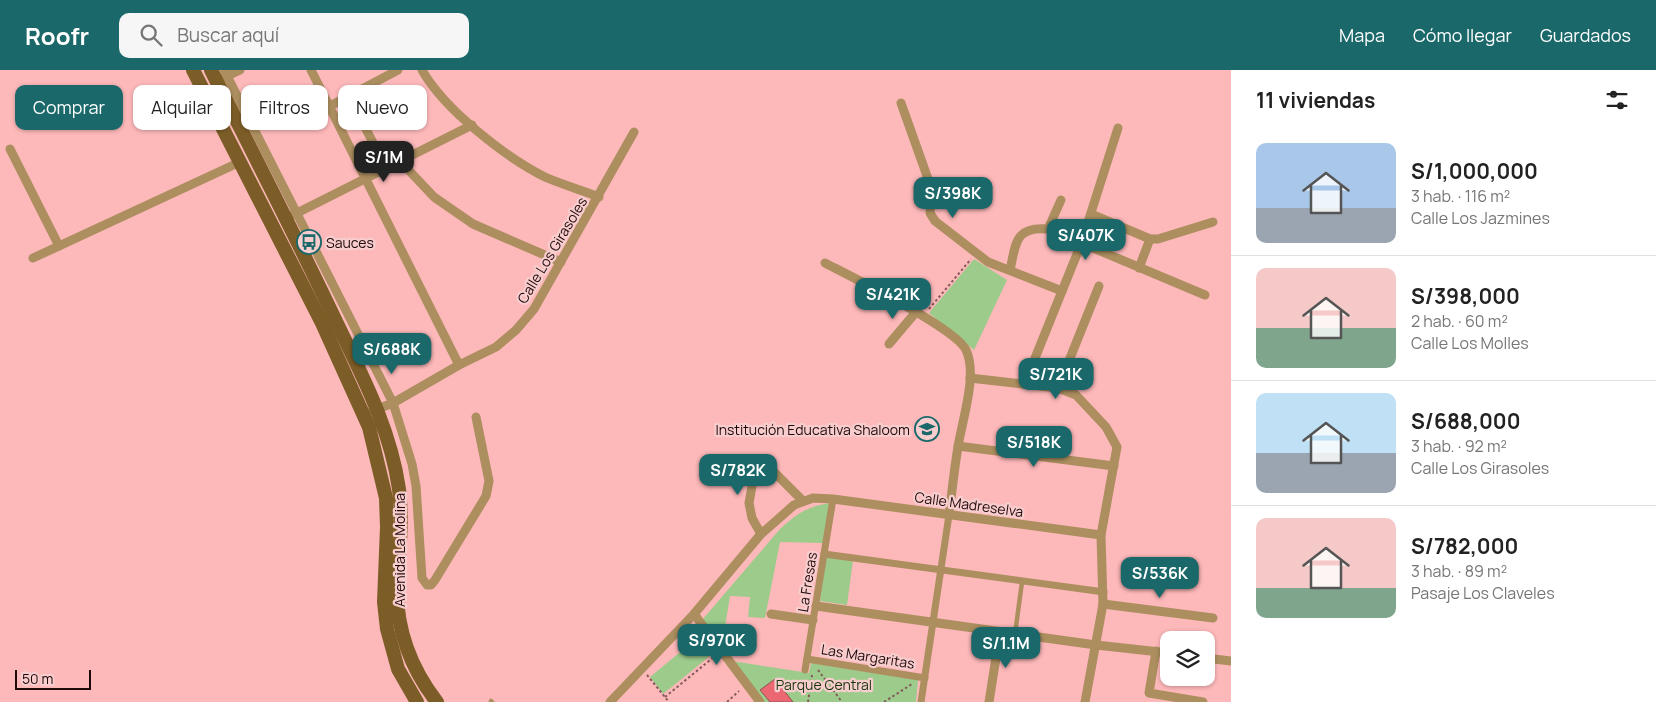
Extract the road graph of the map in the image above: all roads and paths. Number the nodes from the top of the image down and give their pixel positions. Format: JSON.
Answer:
{"nodes":[{"id":1,"x":193,"y":70,"type":"edge"},
{"id":2,"x":240,"y":70,"type":"edge"},
{"id":3,"x":311,"y":70,"type":"edge"},
{"id":4,"x":398,"y":70,"type":"edge"},
{"id":5,"x":422,"y":70,"type":"edge"},
{"id":6,"x":220,"y":74,"type":"edge"},
{"id":7,"x":370,"y":85,"type":"edge"},
{"id":8,"x":338,"y":102,"type":"edge"},
{"id":9,"x":901,"y":103,"type":"dead end"},
{"id":10,"x":330,"y":106,"type":"junction"},
{"id":11,"x":472,"y":125,"type":"junction"},
{"id":12,"x":1118,"y":128,"type":"dead end"},
{"id":13,"x":366,"y":130,"type":"edge"},
{"id":14,"x":634,"y":132,"type":"dead end"},
{"id":15,"x":10,"y":148,"type":"dead end"},
{"id":16,"x":240,"y":162,"type":"junction"},
{"id":17,"x":400,"y":162,"type":"junction"},
{"id":18,"x":386,"y":168,"type":"junction"},
{"id":19,"x":367,"y":178,"type":"junction"},
{"id":20,"x":599,"y":197,"type":"junction"},
{"id":21,"x":1061,"y":200,"type":"dead end"},
{"id":22,"x":1091,"y":214,"type":"junction"},
{"id":23,"x":292,"y":216,"type":"junction"},
{"id":24,"x":1213,"y":222,"type":"dead end"},
{"id":25,"x":1048,"y":229,"type":"junction"},
{"id":26,"x":1150,"y":238,"type":"junction"},
{"id":27,"x":1081,"y":244,"type":"junction"},
{"id":28,"x":59,"y":246,"type":"junction"},
{"id":29,"x":977,"y":252,"type":"junction"},
{"id":30,"x":33,"y":258,"type":"dead end"},
{"id":31,"x":561,"y":262,"type":"junction"},
{"id":32,"x":825,"y":263,"type":"dead end"},
{"id":33,"x":1139,"y":268,"type":"junction"},
{"id":34,"x":1010,"y":270,"type":"junction"},
{"id":35,"x":1099,"y":286,"type":"dead end"},
{"id":36,"x":1062,"y":291,"type":"junction"},
{"id":37,"x":1205,"y":295,"type":"dead end"},
{"id":38,"x":919,"y":314,"type":"junction"},
{"id":39,"x":889,"y":344,"type":"dead end"},
{"id":40,"x":459,"y":365,"type":"junction"},
{"id":41,"x":970,"y":378,"type":"junction"},
{"id":42,"x":1024,"y":383,"type":"junction"},
{"id":43,"x":1058,"y":388,"type":"junction"},
{"id":44,"x":393,"y":403,"type":"junction"},
{"id":45,"x":378,"y":410,"type":"junction"},
{"id":46,"x":363,"y":413,"type":"junction"},
{"id":47,"x":476,"y":417,"type":"dead end"},
{"id":48,"x":958,"y":446,"type":"junction"},
{"id":49,"x":1114,"y":466,"type":"junction"},
{"id":50,"x":833,"y":499,"type":"junction"},
{"id":51,"x":803,"y":501,"type":"junction"},
{"id":52,"x":948,"y":515,"type":"junction"},
{"id":53,"x":761,"y":534,"type":"junction"},
{"id":54,"x":1101,"y":535,"type":"junction"},
{"id":55,"x":824,"y":554,"type":"junction"},
{"id":56,"x":941,"y":571,"type":"junction"},
{"id":57,"x":1022,"y":582,"type":"junction"},
{"id":58,"x":1104,"y":592,"type":"junction"},
{"id":59,"x":1103,"y":604,"type":"junction"},
{"id":60,"x":816,"y":606,"type":"junction"},
{"id":61,"x":694,"y":614,"type":"junction"},
{"id":62,"x":771,"y":614,"type":"dead end"},
{"id":63,"x":1213,"y":618,"type":"dead end"},
{"id":64,"x":814,"y":620,"type":"junction"},
{"id":65,"x":934,"y":623,"type":"junction"},
{"id":66,"x":1000,"y":632,"type":"junction"},
{"id":67,"x":1015,"y":634,"type":"junction"},
{"id":68,"x":1096,"y":645,"type":"junction"},
{"id":69,"x":721,"y":651,"type":"junction"},
{"id":70,"x":1156,"y":651,"type":"junction"},
{"id":71,"x":1160,"y":652,"type":"edge"},
{"id":72,"x":807,"y":658,"type":"junction"},
{"id":73,"x":1215,"y":659,"type":"edge"},
{"id":74,"x":1231,"y":661,"type":"edge"},
{"id":75,"x":813,"y":664,"type":"dead end"},
{"id":76,"x":642,"y":669,"type":"junction"},
{"id":77,"x":809,"y":672,"type":"joint"},
{"id":78,"x":925,"y":678,"type":"junction"},
{"id":79,"x":906,"y":680,"type":"dead end"},
{"id":80,"x":915,"y":682,"type":"junction"},
{"id":81,"x":747,"y":685,"type":"junction"},
{"id":82,"x":914,"y":692,"type":"dead end"},
{"id":83,"x":665,"y":697,"type":"junction"},
{"id":84,"x":417,"y":702,"type":"edge"},
{"id":85,"x":437,"y":702,"type":"edge"},
{"id":86,"x":610,"y":702,"type":"edge"},
{"id":87,"x":669,"y":702,"type":"edge"},
{"id":88,"x":727,"y":702,"type":"edge"},
{"id":89,"x":760,"y":702,"type":"edge"},
{"id":90,"x":808,"y":702,"type":"edge"},
{"id":91,"x":842,"y":702,"type":"edge"},
{"id":92,"x":884,"y":702,"type":"edge"},
{"id":93,"x":921,"y":702,"type":"edge"},
{"id":94,"x":989,"y":702,"type":"edge"},
{"id":95,"x":1085,"y":702,"type":"edge"},
{"id":96,"x":1203,"y":702,"type":"edge"}],
"edges":[{"from":1,"to":16,"type":"main road","name":"Avenida La Molina"},
{"from":2,"to":6,"type":"street"},
{"from":3,"to":10,"type":"street"},
{"from":4,"to":7,"type":"street"},
{"from":5,"to":11,"type":"street"},
{"from":6,"to":23,"type":"main road","name":"Avenida La Molina"},
{"from":8,"to":10,"type":"street"},
{"from":9,"to":29,"type":"street"},
{"from":10,"to":19,"type":"street"},
{"from":11,"to":17,"type":"street"},
{"from":11,"to":20,"type":"street"},
{"from":12,"to":22,"type":"street"},
{"from":13,"to":18,"type":"street"},
{"from":14,"to":20,"type":"street","name":"Calle Los Girasoles"},
{"from":15,"to":28,"type":"street"},
{"from":16,"to":28,"type":"street"},
{"from":16,"to":46,"type":"main road","name":"Avenida La Molina"},
{"from":17,"to":18,"type":"street"},
{"from":17,"to":31,"type":"street"},
{"from":18,"to":19,"type":"street"},
{"from":19,"to":23,"type":"street"},
{"from":19,"to":40,"type":"street"},
{"from":20,"to":31,"type":"street","name":"Calle Los Girasoles"},
{"from":21,"to":25,"type":"street"},
{"from":22,"to":26,"type":"street"},
{"from":22,"to":27,"type":"street"},
{"from":23,"to":44,"type":"street"},
{"from":23,"to":45,"type":"main road","name":"Avenida La Molina"},
{"from":24,"to":26,"type":"street"},
{"from":25,"to":27,"type":"street"},
{"from":25,"to":34,"type":"street"},
{"from":26,"to":33,"type":"street"},
{"from":27,"to":33,"type":"street"},
{"from":27,"to":36,"type":"street"},
{"from":28,"to":30,"type":"street"},
{"from":29,"to":34,"type":"street"},
{"from":29,"to":38,"type":"path"},
{"from":31,"to":40,"type":"street","name":"Calle Los Girasoles"},
{"from":32,"to":38,"type":"street"},
{"from":33,"to":37,"type":"street"},
{"from":34,"to":36,"type":"street"},
{"from":35,"to":43,"type":"street"},
{"from":36,"to":42,"type":"street"},
{"from":38,"to":39,"type":"street"},
{"from":38,"to":41,"type":"street"},
{"from":40,"to":44,"type":"street","name":"Calle Los Girasoles"},
{"from":41,"to":42,"type":"street"},
{"from":41,"to":48,"type":"street"},
{"from":42,"to":43,"type":"street"},
{"from":43,"to":49,"type":"street"},
{"from":44,"to":45,"type":"street","name":"Calle Los Girasoles"},
{"from":44,"to":47,"type":"street"},
{"from":45,"to":46,"type":"street","name":"Calle Los Girasoles"},
{"from":45,"to":85,"type":"main road","name":"Avenida La Molina"},
{"from":46,"to":84,"type":"main road","name":"Avenida La Molina"},
{"from":48,"to":49,"type":"street"},
{"from":48,"to":52,"type":"street"},
{"from":49,"to":54,"type":"street"},
{"from":50,"to":51,"type":"street","name":"Calle Madreselva"},
{"from":50,"to":52,"type":"street","name":"Calle Madreselva"},
{"from":50,"to":55,"type":"street","name":"La Fresas"},
{"from":51,"to":53,"type":"street"},
{"from":51,"to":53,"type":"street"},
{"from":52,"to":54,"type":"street","name":"Calle Madreselva"},
{"from":52,"to":56,"type":"street"},
{"from":53,"to":61,"type":"street"},
{"from":54,"to":58,"type":"street"},
{"from":55,"to":56,"type":"street"},
{"from":55,"to":60,"type":"street","name":"La Fresas"},
{"from":56,"to":57,"type":"street"},
{"from":56,"to":65,"type":"street"},
{"from":57,"to":58,"type":"street"},
{"from":57,"to":67,"type":"lane"},
{"from":58,"to":59,"type":"street"},
{"from":59,"to":63,"type":"street"},
{"from":59,"to":68,"type":"street"},
{"from":60,"to":64,"type":"street","name":"La Fresas"},
{"from":60,"to":65,"type":"street"},
{"from":61,"to":69,"type":"street"},
{"from":61,"to":76,"type":"street"},
{"from":62,"to":64,"type":"street"},
{"from":64,"to":72,"type":"street","name":"La Fresas"},
{"from":65,"to":66,"type":"street"},
{"from":65,"to":78,"type":"street"},
{"from":66,"to":67,"type":"street"},
{"from":66,"to":94,"type":"street"},
{"from":67,"to":68,"type":"street"},
{"from":68,"to":70,"type":"street"},
{"from":68,"to":95,"type":"street"},
{"from":69,"to":81,"type":"street"},
{"from":69,"to":83,"type":"path"},
{"from":70,"to":71,"type":"street"},
{"from":70,"to":96,"type":"street"},
{"from":72,"to":77,"type":"street","name":"La Fresas"},
{"from":72,"to":78,"type":"street","name":"Las Margaritas"},
{"from":73,"to":74,"type":"street"},
{"from":75,"to":91,"type":"path"},
{"from":76,"to":83,"type":"path"},
{"from":76,"to":86,"type":"street"},
{"from":77,"to":90,"type":"path"},
{"from":78,"to":93,"type":"street"},
{"from":79,"to":80,"type":"path"},
{"from":80,"to":82,"type":"path"},
{"from":80,"to":92,"type":"path"},
{"from":81,"to":88,"type":"path"},
{"from":81,"to":89,"type":"street"},
{"from":83,"to":87,"type":"path"}]}
